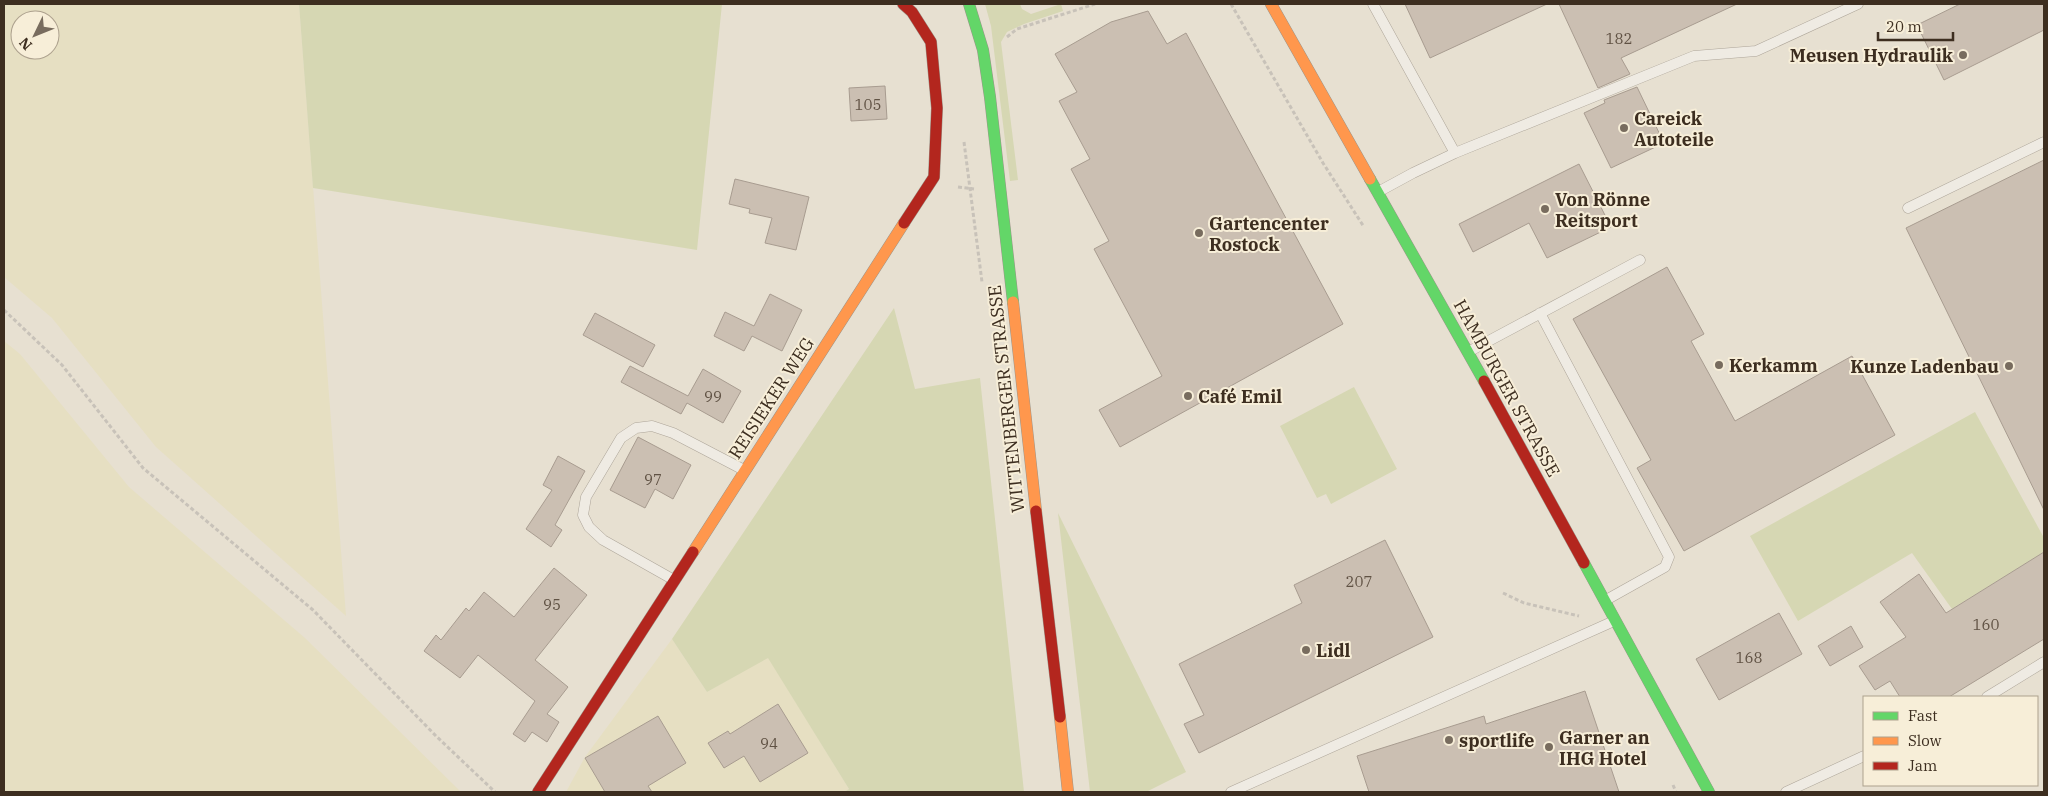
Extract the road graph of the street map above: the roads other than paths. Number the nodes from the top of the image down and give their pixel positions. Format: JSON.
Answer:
{"nodes":[{"id":1,"x":903,"y":4,"type":"edge"},
{"id":2,"x":969,"y":4,"type":"edge"},
{"id":3,"x":1271,"y":4,"type":"edge"},
{"id":4,"x":1373,"y":4,"type":"edge"},
{"id":5,"x":1858,"y":4,"type":"edge"},
{"id":6,"x":2044,"y":142,"type":"edge"},
{"id":7,"x":1456,"y":153,"type":"junction"},
{"id":8,"x":1377,"y":193,"type":"junction"},
{"id":9,"x":1908,"y":208,"type":"dead end"},
{"id":10,"x":1640,"y":260,"type":"dead end"},
{"id":11,"x":1540,"y":313,"type":"junction"},
{"id":12,"x":1467,"y":352,"type":"junction"},
{"id":13,"x":745,"y":471,"type":"junction"},
{"id":14,"x":674,"y":580,"type":"junction"},
{"id":15,"x":1605,"y":601,"type":"junction"},
{"id":16,"x":1615,"y":620,"type":"junction"},
{"id":17,"x":2044,"y":662,"type":"edge"},
{"id":18,"x":1989,"y":696,"type":"edge"},
{"id":19,"x":1863,"y":756,"type":"edge"},
{"id":20,"x":538,"y":792,"type":"edge"},
{"id":21,"x":1068,"y":792,"type":"edge"},
{"id":22,"x":1231,"y":792,"type":"edge"},
{"id":23,"x":1709,"y":792,"type":"edge"},
{"id":24,"x":1786,"y":792,"type":"edge"}],
"edges":[{"from":1,"to":13,"type":"main road","name":"REISIEKER WEG"},
{"from":2,"to":21,"type":"main road","name":"WITTENBERGER STRASSE"},
{"from":3,"to":8,"type":"main road","name":"HAMBURGER STRASSE"},
{"from":4,"to":7,"type":"lane"},
{"from":5,"to":7,"type":"lane"},
{"from":6,"to":9,"type":"lane"},
{"from":7,"to":8,"type":"lane"},
{"from":8,"to":12,"type":"main road","name":"HAMBURGER STRASSE"},
{"from":10,"to":11,"type":"lane"},
{"from":11,"to":12,"type":"lane"},
{"from":11,"to":15,"type":"lane"},
{"from":12,"to":15,"type":"main road","name":"HAMBURGER STRASSE"},
{"from":13,"to":14,"type":"main road","name":"REISIEKER WEG"},
{"from":13,"to":14,"type":"lane"},
{"from":14,"to":20,"type":"main road","name":"REISIEKER WEG"},
{"from":15,"to":16,"type":"main road","name":"HAMBURGER STRASSE"},
{"from":16,"to":22,"type":"lane"},
{"from":16,"to":23,"type":"main road","name":"HAMBURGER STRASSE"},
{"from":17,"to":18,"type":"lane"},
{"from":19,"to":24,"type":"lane"}]}
